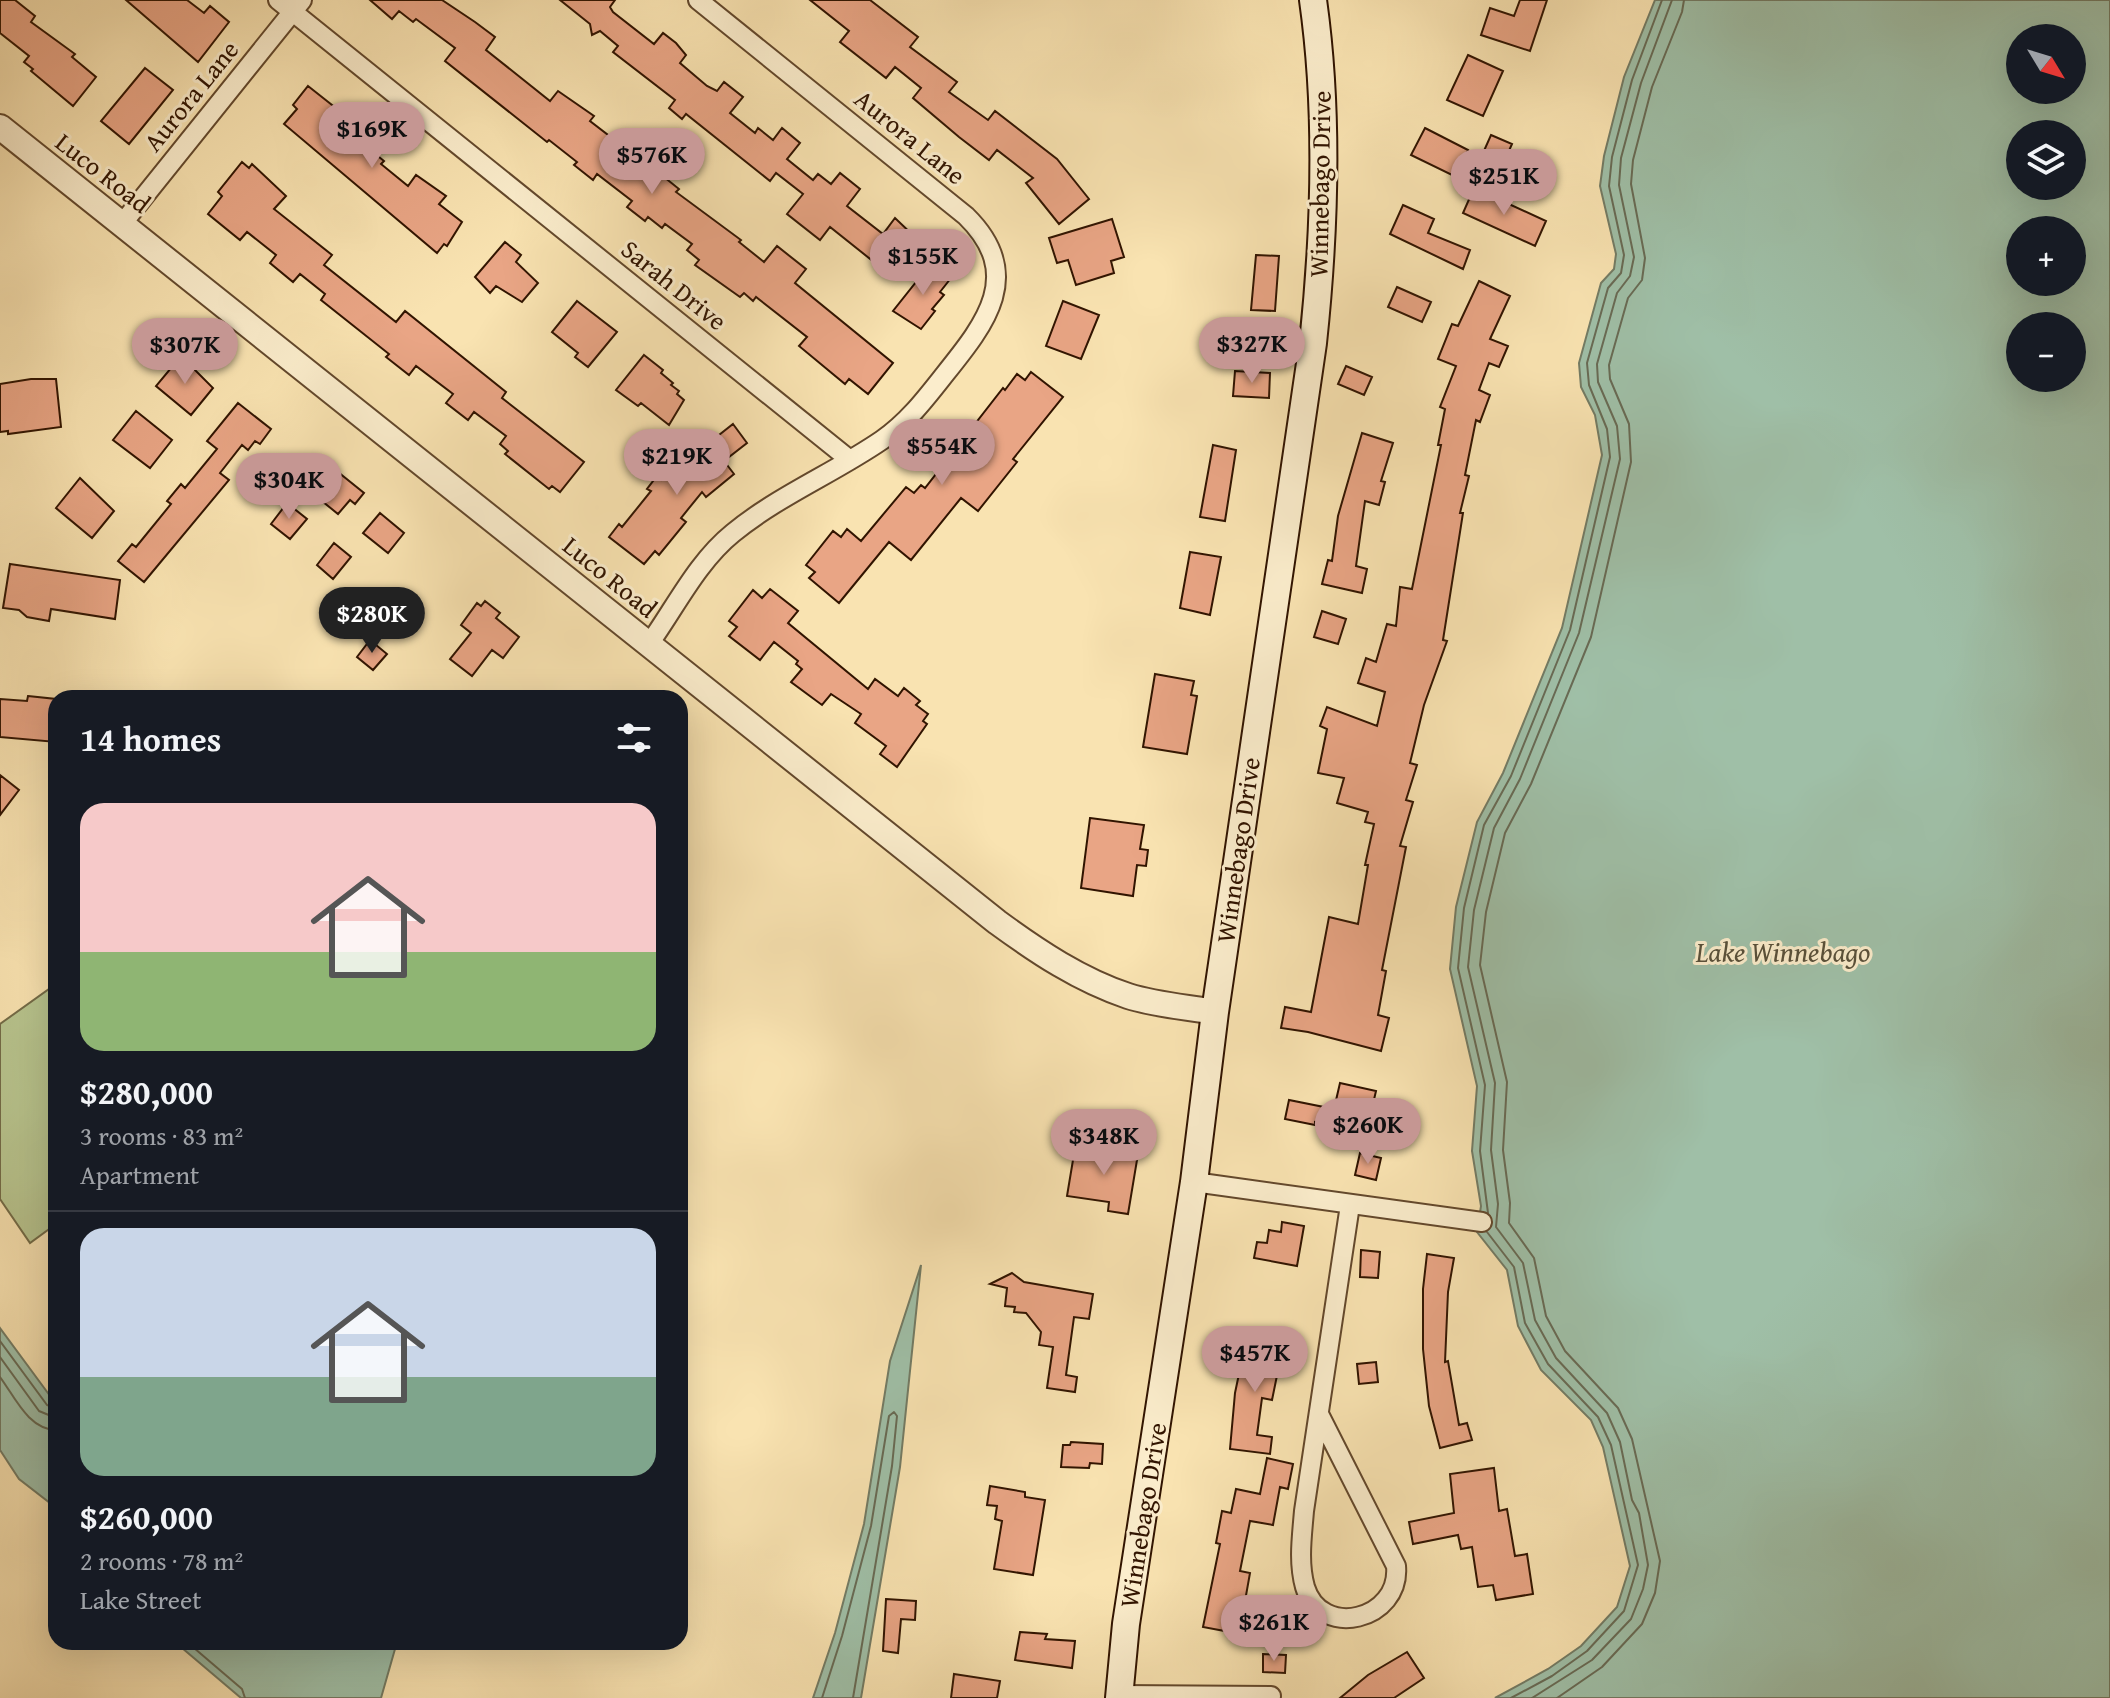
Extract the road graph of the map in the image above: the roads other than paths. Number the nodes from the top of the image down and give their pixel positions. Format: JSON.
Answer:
{"nodes":[{"id":1,"x":698,"y":0,"type":"edge"},
{"id":2,"x":1313,"y":0,"type":"edge"},
{"id":3,"x":291,"y":4,"type":"edge"},
{"id":4,"x":0,"y":127,"type":"edge"},
{"id":5,"x":122,"y":224,"type":"junction"},
{"id":6,"x":850,"y":460,"type":"junction"},
{"id":7,"x":649,"y":644,"type":"junction"},
{"id":8,"x":1215,"y":1012,"type":"junction"},
{"id":9,"x":1194,"y":1182,"type":"junction"},
{"id":10,"x":1350,"y":1205,"type":"junction"},
{"id":11,"x":1482,"y":1222,"type":"dead end"},
{"id":12,"x":1320,"y":1416,"type":"junction"},
{"id":13,"x":1119,"y":1696,"type":"edge"},
{"id":14,"x":1271,"y":1696,"type":"dead end"}],
"edges":[{"from":1,"to":6,"type":"street","name":"Aurora Lane"},
{"from":2,"to":8,"type":"main road","name":"Winnebago Drive"},
{"from":3,"to":5,"type":"street","name":"Aurora Lane"},
{"from":3,"to":6,"type":"street","name":"Sarah Drive"},
{"from":4,"to":5,"type":"street","name":"Luco Road"},
{"from":5,"to":7,"type":"street","name":"Luco Road"},
{"from":6,"to":7,"type":"street","name":"Aurora Lane"},
{"from":7,"to":8,"type":"street","name":"Luco Road"},
{"from":8,"to":9,"type":"main road","name":"Winnebago Drive"},
{"from":9,"to":10,"type":"street"},
{"from":9,"to":13,"type":"main road","name":"Winnebago Drive"},
{"from":10,"to":11,"type":"street"},
{"from":10,"to":12,"type":"street"},
{"from":12,"to":12,"type":"street"},
{"from":13,"to":14,"type":"street"}]}
